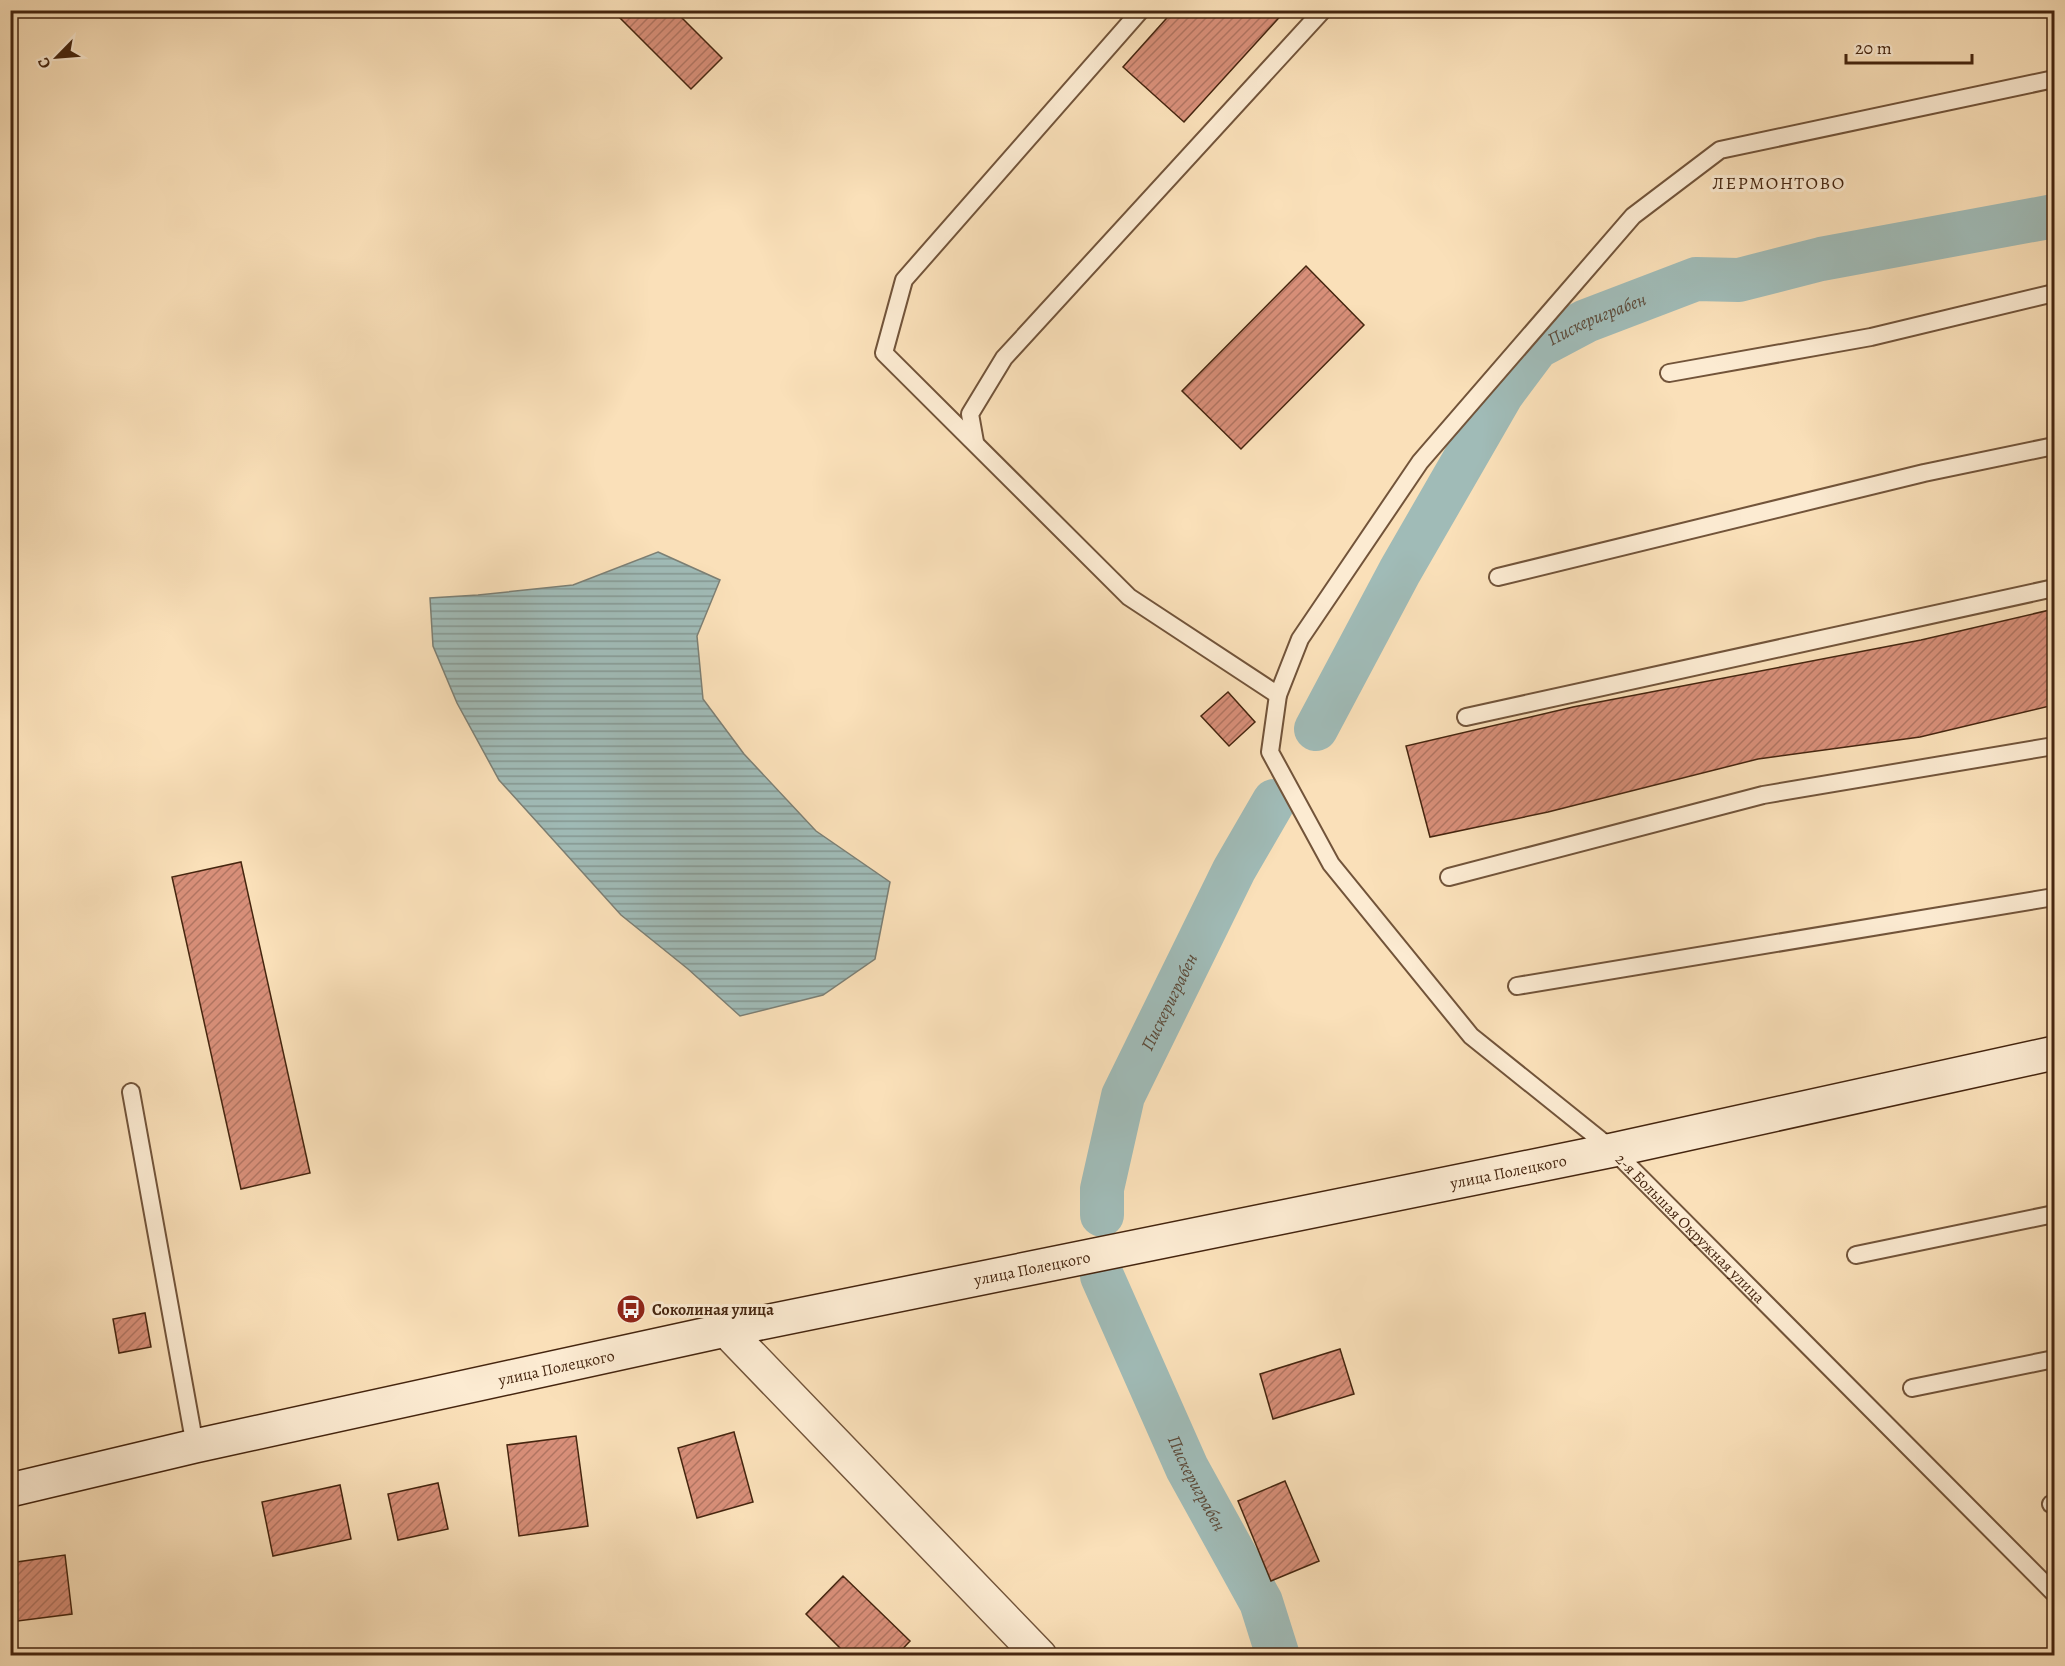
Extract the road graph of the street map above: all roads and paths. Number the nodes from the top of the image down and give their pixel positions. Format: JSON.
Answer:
{"nodes":[{"id":1,"x":1141,"y":10,"type":"edge"},
{"id":2,"x":1323,"y":10,"type":"edge"},
{"id":3,"x":2055,"y":80,"type":"edge"},
{"id":4,"x":2055,"y":293,"type":"edge"},
{"id":5,"x":1670,"y":373,"type":"dead end"},
{"id":6,"x":975,"y":442,"type":"junction"},
{"id":7,"x":2055,"y":446,"type":"edge"},
{"id":8,"x":1498,"y":577,"type":"dead end"},
{"id":9,"x":2055,"y":588,"type":"edge"},
{"id":10,"x":1278,"y":695,"type":"junction"},
{"id":11,"x":1466,"y":717,"type":"dead end"},
{"id":12,"x":2055,"y":747,"type":"edge"},
{"id":13,"x":1449,"y":877,"type":"dead end"},
{"id":14,"x":2055,"y":897,"type":"edge"},
{"id":15,"x":1517,"y":986,"type":"dead end"},
{"id":16,"x":2055,"y":1053,"type":"edge"},
{"id":17,"x":131,"y":1092,"type":"dead end"},
{"id":18,"x":1613,"y":1150,"type":"junction"},
{"id":19,"x":2055,"y":1214,"type":"edge"},
{"id":20,"x":1856,"y":1255,"type":"dead end"},
{"id":21,"x":726,"y":1330,"type":"junction"},
{"id":22,"x":2055,"y":1359,"type":"edge"},
{"id":23,"x":1912,"y":1388,"type":"dead end"},
{"id":24,"x":195,"y":1446,"type":"junction"},
{"id":25,"x":10,"y":1490,"type":"edge"},
{"id":26,"x":2055,"y":1593,"type":"edge"},
{"id":27,"x":1040,"y":1656,"type":"edge"}],
"edges":[{"from":1,"to":6,"type":"lane"},
{"from":2,"to":6,"type":"lane"},
{"from":3,"to":10,"type":"lane","name":"2-я Большая Окружная улица"},
{"from":4,"to":5,"type":"lane"},
{"from":6,"to":10,"type":"lane"},
{"from":7,"to":8,"type":"lane"},
{"from":9,"to":11,"type":"lane"},
{"from":10,"to":18,"type":"lane","name":"2-я Большая Окружная улица"},
{"from":12,"to":13,"type":"lane"},
{"from":14,"to":15,"type":"lane"},
{"from":16,"to":18,"type":"street","name":"улица Полецкого"},
{"from":17,"to":24,"type":"lane"},
{"from":18,"to":21,"type":"street","name":"улица Полецкого"},
{"from":18,"to":26,"type":"lane","name":"2-я Большая Окружная улица"},
{"from":19,"to":20,"type":"lane"},
{"from":21,"to":24,"type":"street","name":"улица Полецкого"},
{"from":21,"to":27,"type":"street"},
{"from":22,"to":23,"type":"lane"},
{"from":24,"to":25,"type":"street","name":"улица Полецкого"}]}
